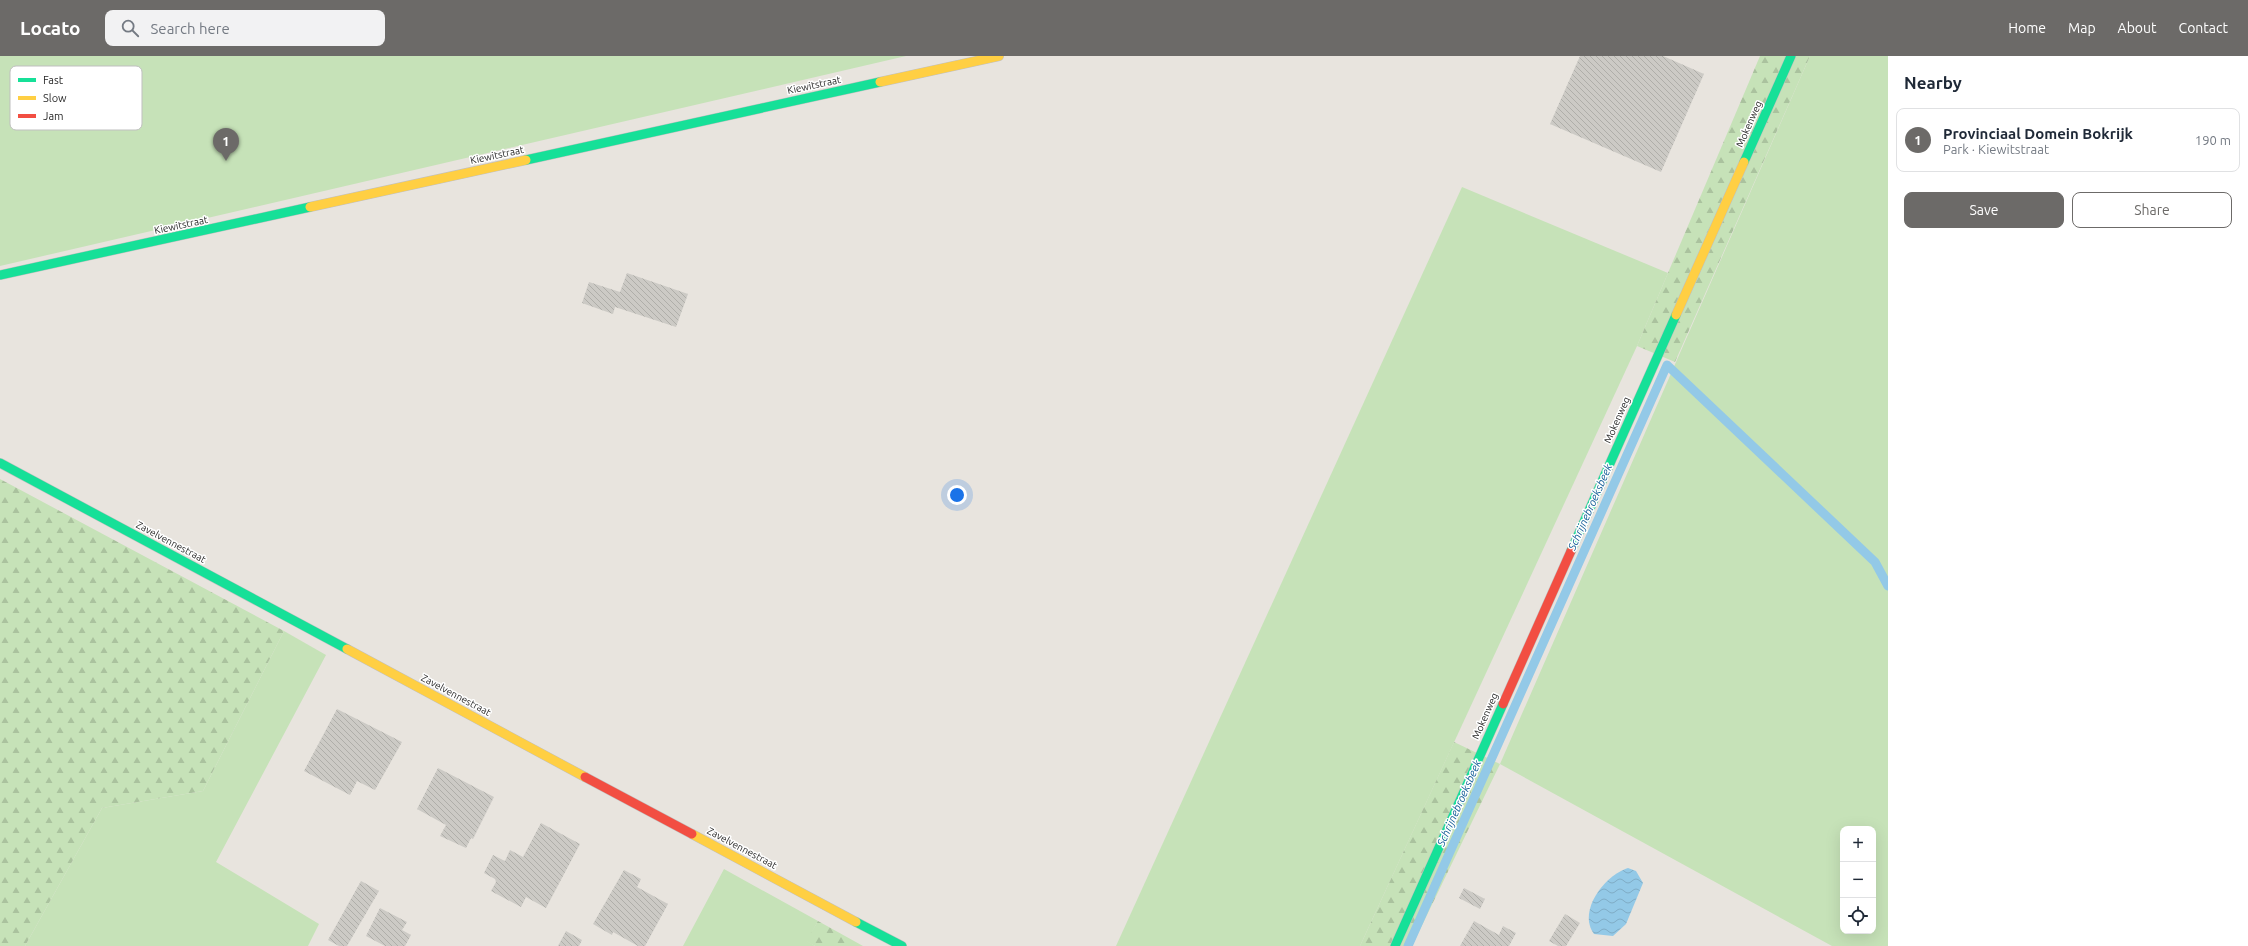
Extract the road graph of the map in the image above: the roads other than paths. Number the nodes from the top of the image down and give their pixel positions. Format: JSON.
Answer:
{"nodes":[{"id":1,"x":999,"y":56,"type":"edge"},
{"id":2,"x":1791,"y":56,"type":"edge"},
{"id":3,"x":0,"y":276,"type":"edge"},
{"id":4,"x":0,"y":463,"type":"edge"},
{"id":5,"x":902,"y":946,"type":"edge"},
{"id":6,"x":1395,"y":946,"type":"edge"}],
"edges":[{"from":1,"to":3,"type":"street","name":"Kiewitstraat"},
{"from":2,"to":6,"type":"street","name":"Mokenweg"},
{"from":4,"to":5,"type":"street","name":"Zavelvennestraat"}]}
